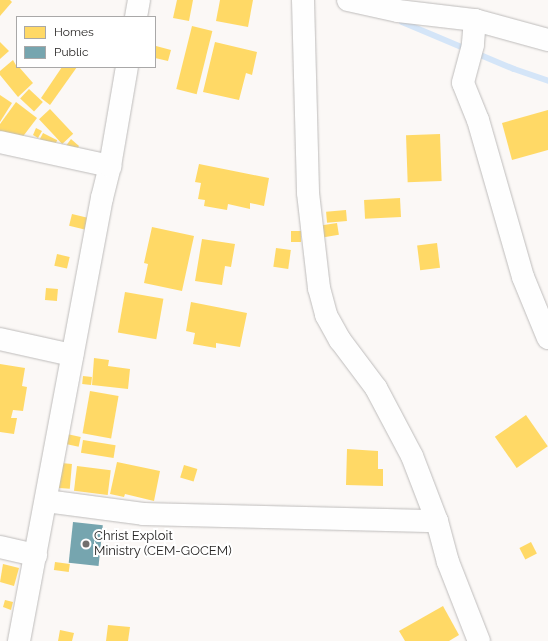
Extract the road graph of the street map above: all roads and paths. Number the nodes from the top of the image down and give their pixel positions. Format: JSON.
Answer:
{"nodes":[{"id":1,"x":139,"y":0,"type":"edge"},
{"id":2,"x":303,"y":0,"type":"edge"},
{"id":3,"x":348,"y":0,"type":"edge"},
{"id":4,"x":136,"y":16,"type":"edge"},
{"id":5,"x":475,"y":20,"type":"junction"},
{"id":6,"x":548,"y":40,"type":"edge"},
{"id":7,"x":127,"y":68,"type":"edge"},
{"id":8,"x":0,"y":142,"type":"edge"},
{"id":9,"x":110,"y":166,"type":"junction"},
{"id":10,"x":548,"y":338,"type":"edge"},
{"id":11,"x":0,"y":339,"type":"edge"},
{"id":12,"x":72,"y":355,"type":"junction"},
{"id":13,"x":46,"y":500,"type":"junction"},
{"id":14,"x":437,"y":521,"type":"junction"},
{"id":15,"x":0,"y":547,"type":"edge"},
{"id":16,"x":36,"y":555,"type":"junction"},
{"id":17,"x":18,"y":641,"type":"edge"},
{"id":18,"x":479,"y":641,"type":"edge"}],
"edges":[{"from":1,"to":4,"type":"street"},
{"from":2,"to":14,"type":"street"},
{"from":3,"to":5,"type":"street"},
{"from":5,"to":6,"type":"street"},
{"from":5,"to":10,"type":"street"},
{"from":7,"to":9,"type":"street"},
{"from":8,"to":9,"type":"street"},
{"from":9,"to":12,"type":"street"},
{"from":11,"to":12,"type":"street"},
{"from":12,"to":13,"type":"street"},
{"from":13,"to":14,"type":"street"},
{"from":13,"to":16,"type":"street"},
{"from":14,"to":18,"type":"street"},
{"from":15,"to":16,"type":"street"},
{"from":16,"to":17,"type":"street"}]}
